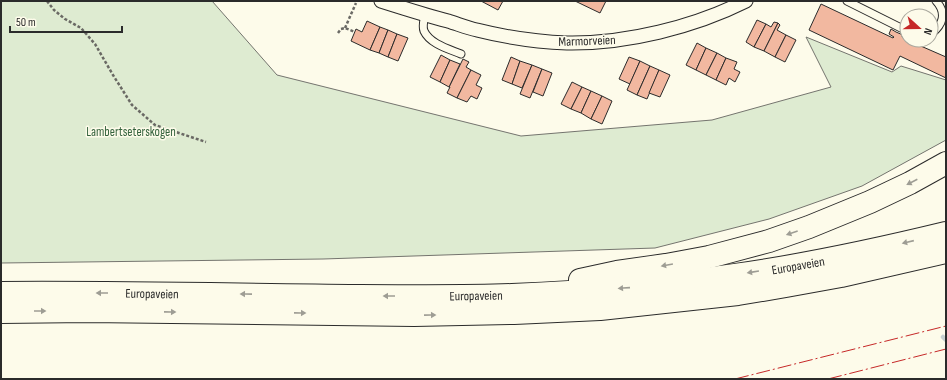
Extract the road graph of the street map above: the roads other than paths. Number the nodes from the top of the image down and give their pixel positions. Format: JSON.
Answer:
{"nodes":[{"id":1,"x":381,"y":1,"type":"edge"},
{"id":2,"x":746,"y":1,"type":"edge"},
{"id":3,"x":847,"y":1,"type":"edge"},
{"id":4,"x":936,"y":1,"type":"edge"},
{"id":5,"x":425,"y":15,"type":"junction"},
{"id":6,"x":939,"y":26,"type":"edge"},
{"id":7,"x":899,"y":27,"type":"edge"},
{"id":8,"x":461,"y":54,"type":"dead end"},
{"id":9,"x":946,"y":163,"type":"edge"},
{"id":10,"x":946,"y":233,"type":"edge"},
{"id":11,"x":946,"y":252,"type":"edge"},
{"id":12,"x":946,"y":256,"type":"edge"},
{"id":13,"x":924,"y":258,"type":"junction"},
{"id":14,"x":1,"y":293,"type":"edge"},
{"id":15,"x":512,"y":295,"type":"junction"},
{"id":16,"x":1,"y":312,"type":"edge"}],
"edges":[{"from":1,"to":5,"type":"street","name":"Marmorveien"},
{"from":2,"to":5,"type":"street","name":"Marmorveien"},
{"from":3,"to":7,"type":"lane"},
{"from":4,"to":6,"type":"lane"},
{"from":5,"to":8,"type":"lane"},
{"from":9,"to":15,"type":"highway","one_way":true},
{"from":10,"to":15,"type":"highway","name":"Europaveien","one_way":true},
{"from":11,"to":13,"type":"highway","name":"Europaveien"},
{"from":12,"to":13,"type":"highway"},
{"from":16,"to":13,"type":"highway","name":"Europaveien","one_way":true},
{"from":15,"to":14,"type":"highway","name":"Europaveien","one_way":true}]}
